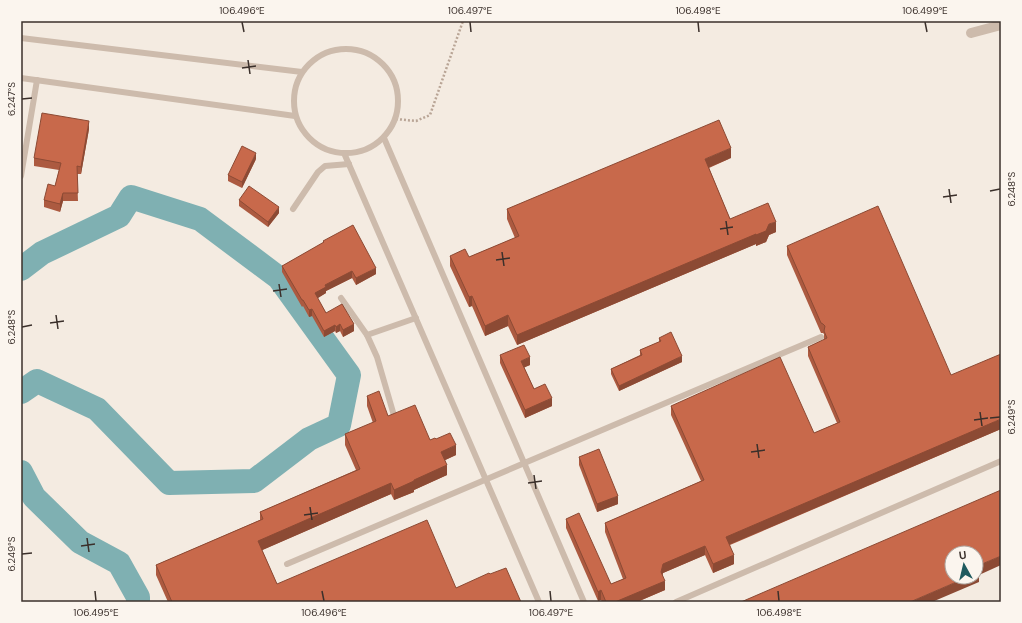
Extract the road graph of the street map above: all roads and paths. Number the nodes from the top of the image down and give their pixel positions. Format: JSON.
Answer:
{"nodes":[{"id":1,"x":463,"y":21,"type":"edge"},
{"id":2,"x":1001,"y":25,"type":"edge"},
{"id":3,"x":971,"y":33,"type":"dead end"},
{"id":4,"x":21,"y":38,"type":"edge"},
{"id":5,"x":302,"y":72,"type":"junction"},
{"id":6,"x":21,"y":78,"type":"edge"},
{"id":7,"x":37,"y":80,"type":"junction"},
{"id":8,"x":295,"y":116,"type":"junction"},
{"id":9,"x":396,"y":119,"type":"junction"},
{"id":10,"x":384,"y":138,"type":"junction"},
{"id":11,"x":344,"y":153,"type":"junction"},
{"id":12,"x":349,"y":164,"type":"junction"},
{"id":13,"x":21,"y":176,"type":"edge"},
{"id":14,"x":293,"y":209,"type":"dead end"},
{"id":15,"x":341,"y":298,"type":"dead end"},
{"id":16,"x":416,"y":318,"type":"junction"},
{"id":17,"x":367,"y":335,"type":"junction"},
{"id":18,"x":821,"y":337,"type":"dead end"},
{"id":19,"x":395,"y":419,"type":"edge"},
{"id":20,"x":1001,"y":461,"type":"edge"},
{"id":21,"x":524,"y":463,"type":"junction"},
{"id":22,"x":486,"y":480,"type":"junction"},
{"id":23,"x":287,"y":564,"type":"dead end"},
{"id":24,"x":539,"y":602,"type":"edge"},
{"id":25,"x":584,"y":602,"type":"edge"},
{"id":26,"x":676,"y":602,"type":"edge"}],
"edges":[{"from":1,"to":9,"type":"path"},
{"from":2,"to":3,"type":"street"},
{"from":4,"to":5,"type":"lane"},
{"from":5,"to":8,"type":"lane"},
{"from":5,"to":9,"type":"lane"},
{"from":6,"to":7,"type":"lane"},
{"from":7,"to":8,"type":"lane"},
{"from":7,"to":13,"type":"lane"},
{"from":8,"to":11,"type":"lane"},
{"from":9,"to":10,"type":"lane"},
{"from":10,"to":11,"type":"lane"},
{"from":10,"to":21,"type":"lane"},
{"from":11,"to":12,"type":"lane"},
{"from":12,"to":14,"type":"lane"},
{"from":12,"to":16,"type":"lane"},
{"from":15,"to":17,"type":"lane"},
{"from":16,"to":17,"type":"lane"},
{"from":16,"to":22,"type":"lane"},
{"from":17,"to":19,"type":"lane"},
{"from":18,"to":21,"type":"lane"},
{"from":20,"to":26,"type":"lane"},
{"from":21,"to":22,"type":"lane"},
{"from":21,"to":25,"type":"lane"},
{"from":22,"to":23,"type":"lane"},
{"from":22,"to":24,"type":"lane"}]}
